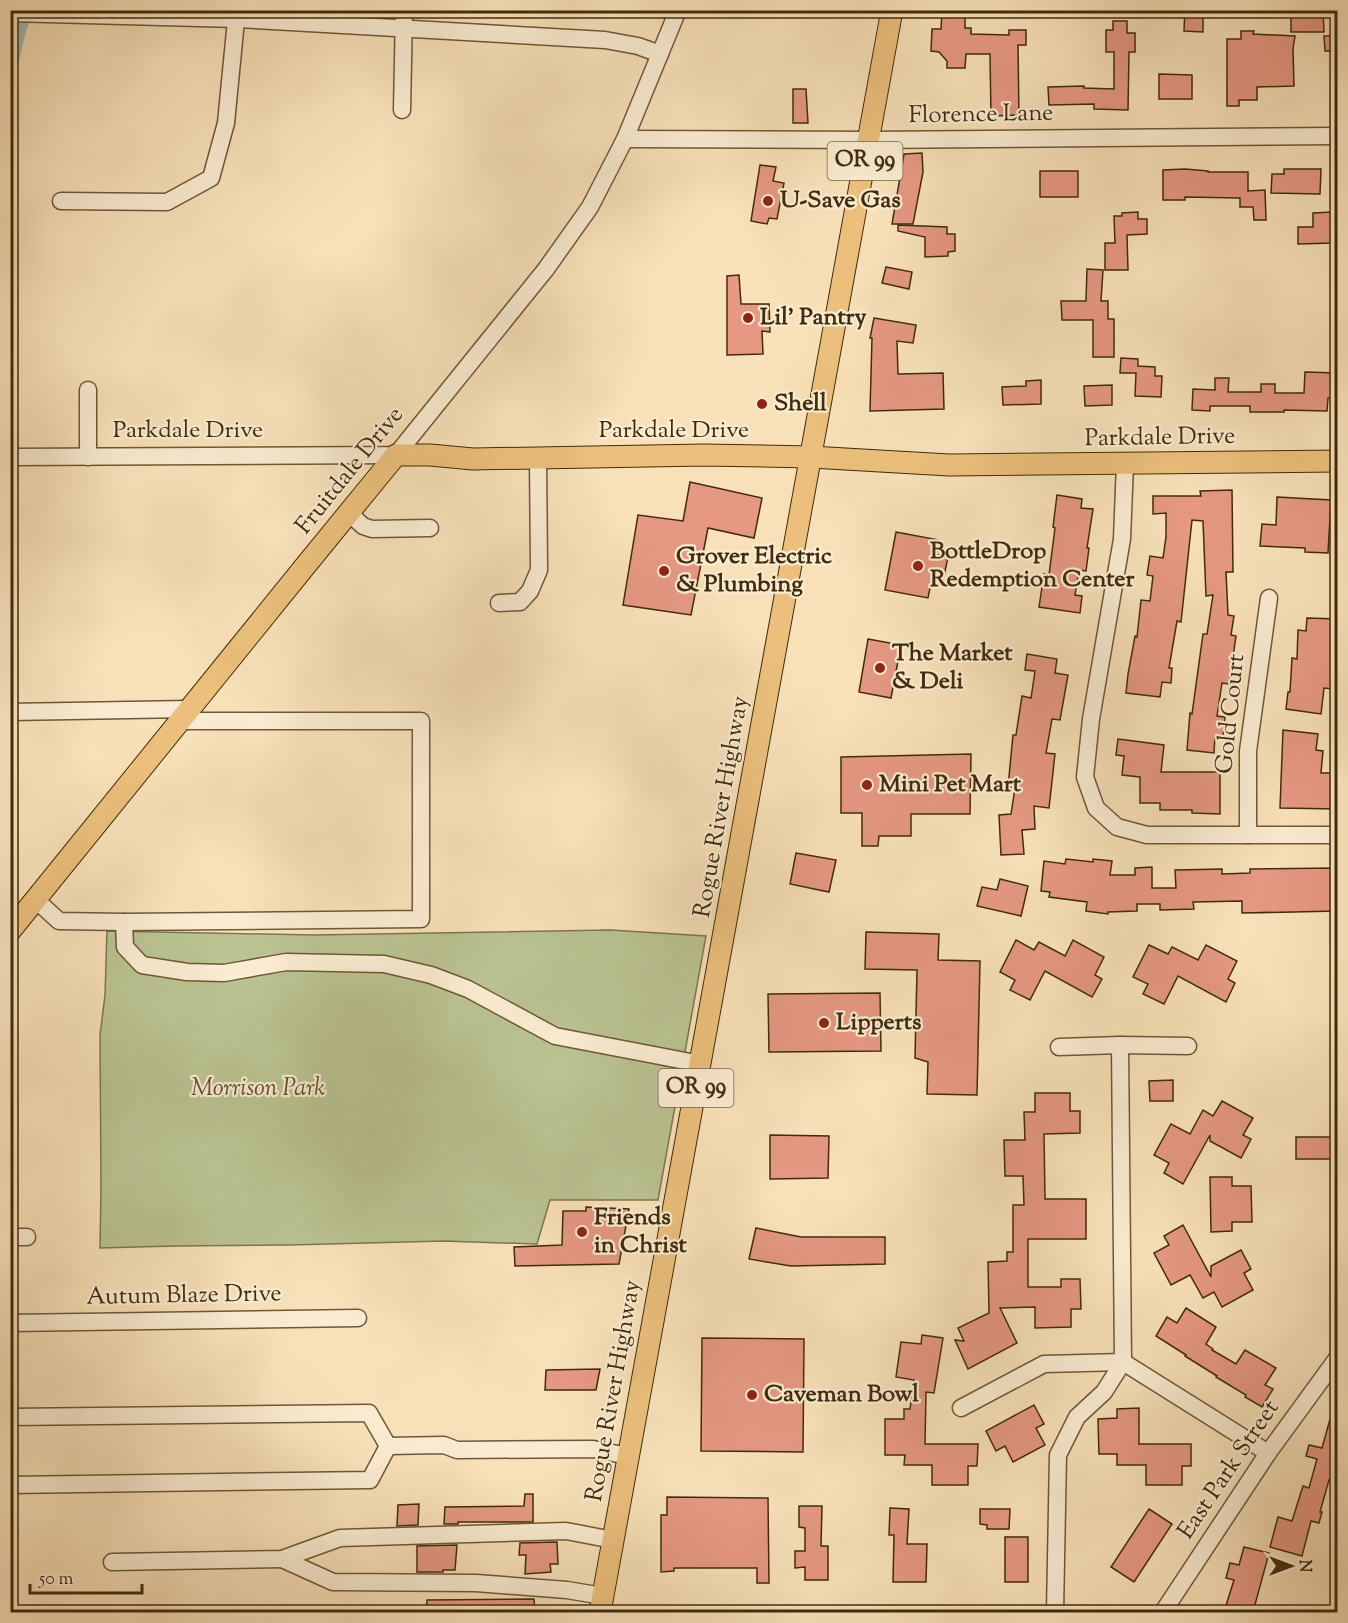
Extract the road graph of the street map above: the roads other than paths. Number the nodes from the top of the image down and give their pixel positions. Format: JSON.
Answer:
{"nodes":[{"id":1,"x":404,"y":10,"type":"edge"},
{"id":2,"x":678,"y":10,"type":"edge"},
{"id":3,"x":892,"y":10,"type":"edge"},
{"id":4,"x":14,"y":13,"type":"edge"},
{"id":5,"x":237,"y":15,"type":"edge"},
{"id":6,"x":403,"y":29,"type":"junction"},
{"id":7,"x":660,"y":54,"type":"junction"},
{"id":8,"x":402,"y":110,"type":"dead end"},
{"id":9,"x":1338,"y":136,"type":"edge"},
{"id":10,"x":625,"y":139,"type":"junction"},
{"id":11,"x":868,"y":140,"type":"junction"},
{"id":12,"x":61,"y":201,"type":"dead end"},
{"id":13,"x":88,"y":390,"type":"dead end"},
{"id":14,"x":396,"y":455,"type":"junction"},
{"id":15,"x":10,"y":456,"type":"edge"},
{"id":16,"x":88,"y":457,"type":"junction"},
{"id":17,"x":811,"y":457,"type":"junction"},
{"id":18,"x":538,"y":458,"type":"junction"},
{"id":19,"x":1338,"y":461,"type":"edge"},
{"id":20,"x":1125,"y":464,"type":"junction"},
{"id":21,"x":348,"y":513,"type":"junction"},
{"id":22,"x":430,"y":528,"type":"dead end"},
{"id":23,"x":1269,"y":598,"type":"dead end"},
{"id":24,"x":499,"y":603,"type":"dead end"},
{"id":25,"x":10,"y":712,"type":"edge"},
{"id":26,"x":185,"y":715,"type":"junction"},
{"id":27,"x":1248,"y":835,"type":"junction"},
{"id":28,"x":1338,"y":835,"type":"edge"},
{"id":29,"x":36,"y":900,"type":"junction"},
{"id":30,"x":124,"y":922,"type":"junction"},
{"id":31,"x":10,"y":931,"type":"edge"},
{"id":32,"x":1120,"y":1045,"type":"junction"},
{"id":33,"x":1188,"y":1046,"type":"dead end"},
{"id":34,"x":1059,"y":1047,"type":"dead end"},
{"id":35,"x":701,"y":1064,"type":"junction"},
{"id":36,"x":358,"y":1318,"type":"dead end"},
{"id":37,"x":10,"y":1323,"type":"edge"},
{"id":38,"x":1338,"y":1357,"type":"edge"},
{"id":39,"x":1123,"y":1362,"type":"junction"},
{"id":40,"x":961,"y":1408,"type":"dead end"},
{"id":41,"x":10,"y":1417,"type":"edge"},
{"id":42,"x":388,"y":1446,"type":"junction"},
{"id":43,"x":1268,"y":1453,"type":"junction"},
{"id":44,"x":628,"y":1456,"type":"junction"},
{"id":45,"x":10,"y":1485,"type":"edge"},
{"id":46,"x":613,"y":1540,"type":"junction"},
{"id":47,"x":282,"y":1559,"type":"junction"},
{"id":48,"x":112,"y":1562,"type":"dead end"},
{"id":49,"x":602,"y":1604,"type":"edge"},
{"id":50,"x":1055,"y":1612,"type":"edge"},
{"id":51,"x":1163,"y":1612,"type":"edge"}],
"edges":[{"from":1,"to":6,"type":"street"},
{"from":2,"to":7,"type":"street","name":"Fruitdale Drive"},
{"from":3,"to":11,"type":"main road","name":"Rogue River Highway","number":"OR 99"},
{"from":4,"to":5,"type":"street"},
{"from":5,"to":6,"type":"street"},
{"from":5,"to":12,"type":"street"},
{"from":6,"to":7,"type":"street"},
{"from":6,"to":8,"type":"street"},
{"from":7,"to":10,"type":"street","name":"Fruitdale Drive"},
{"from":9,"to":11,"type":"street","name":"Florence Lane"},
{"from":10,"to":11,"type":"street","name":"Florence Lane"},
{"from":10,"to":14,"type":"street","name":"Fruitdale Drive"},
{"from":11,"to":17,"type":"main road","name":"Rogue River Highway","number":"OR 99"},
{"from":13,"to":16,"type":"street"},
{"from":14,"to":16,"type":"street","name":"Parkdale Drive"},
{"from":14,"to":18,"type":"main road","name":"Parkdale Drive"},
{"from":14,"to":21,"type":"main road","name":"Fruitdale Drive"},
{"from":15,"to":16,"type":"street","name":"Parkdale Drive"},
{"from":17,"to":18,"type":"main road","name":"Parkdale Drive"},
{"from":17,"to":20,"type":"main road","name":"Parkdale Drive"},
{"from":17,"to":35,"type":"main road","name":"Rogue River Highway","number":"OR 99"},
{"from":18,"to":24,"type":"street"},
{"from":19,"to":20,"type":"main road","name":"Parkdale Drive"},
{"from":20,"to":27,"type":"street"},
{"from":21,"to":22,"type":"street"},
{"from":21,"to":26,"type":"main road","name":"Fruitdale Drive"},
{"from":23,"to":27,"type":"street","name":"Gold Court"},
{"from":25,"to":26,"type":"street"},
{"from":26,"to":29,"type":"main road","name":"Fruitdale Drive"},
{"from":26,"to":30,"type":"street"},
{"from":27,"to":28,"type":"street"},
{"from":29,"to":30,"type":"street"},
{"from":29,"to":31,"type":"main road","name":"Fruitdale Drive"},
{"from":30,"to":35,"type":"street"},
{"from":32,"to":33,"type":"street"},
{"from":32,"to":34,"type":"street"},
{"from":32,"to":39,"type":"street"},
{"from":35,"to":44,"type":"main road","name":"Rogue River Highway","number":"OR 99"},
{"from":36,"to":37,"type":"street","name":"Autum Blaze Drive"},
{"from":38,"to":43,"type":"street","name":"East Park Street"},
{"from":39,"to":40,"type":"street"},
{"from":39,"to":43,"type":"street"},
{"from":39,"to":50,"type":"street"},
{"from":41,"to":42,"type":"street"},
{"from":42,"to":44,"type":"street"},
{"from":42,"to":45,"type":"street"},
{"from":43,"to":51,"type":"street","name":"East Park Street"},
{"from":44,"to":46,"type":"main road","name":"Rogue River Highway","number":"OR 99"},
{"from":46,"to":47,"type":"street"},
{"from":46,"to":49,"type":"main road","name":"Rogue River Highway","number":"OR 99"},
{"from":47,"to":48,"type":"street"},
{"from":47,"to":49,"type":"street"}]}
